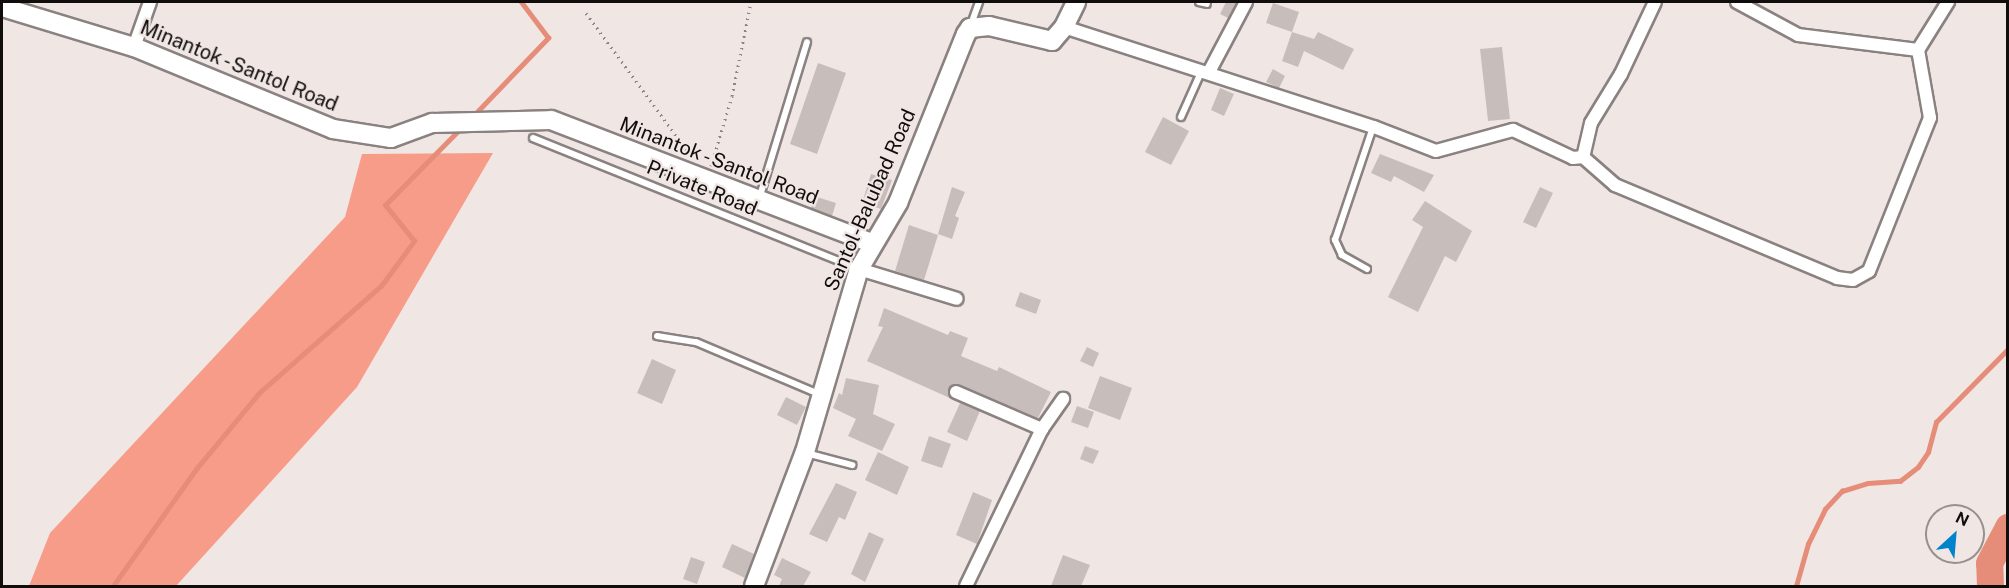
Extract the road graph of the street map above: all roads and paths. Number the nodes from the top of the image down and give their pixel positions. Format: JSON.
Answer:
{"nodes":[{"id":1,"x":150,"y":2,"type":"edge"},
{"id":2,"x":751,"y":2,"type":"edge"},
{"id":3,"x":978,"y":2,"type":"edge"},
{"id":4,"x":1076,"y":2,"type":"edge"},
{"id":5,"x":1199,"y":2,"type":"edge"},
{"id":6,"x":1246,"y":2,"type":"edge"},
{"id":7,"x":1655,"y":2,"type":"edge"},
{"id":8,"x":1737,"y":2,"type":"edge"},
{"id":9,"x":1948,"y":2,"type":"edge"},
{"id":10,"x":1207,"y":4,"type":"dead end"},
{"id":11,"x":2,"y":7,"type":"edge"},
{"id":12,"x":586,"y":12,"type":"dead end"},
{"id":13,"x":1064,"y":27,"type":"junction"},
{"id":14,"x":970,"y":28,"type":"junction"},
{"id":15,"x":807,"y":42,"type":"dead end"},
{"id":16,"x":134,"y":47,"type":"junction"},
{"id":17,"x":1918,"y":50,"type":"junction"},
{"id":18,"x":1206,"y":71,"type":"junction"},
{"id":19,"x":1181,"y":117,"type":"dead end"},
{"id":20,"x":1374,"y":127,"type":"junction"},
{"id":21,"x":533,"y":138,"type":"dead end"},
{"id":22,"x":1583,"y":157,"type":"junction"},
{"id":23,"x":707,"y":179,"type":"junction"},
{"id":24,"x":759,"y":200,"type":"junction"},
{"id":25,"x":871,"y":243,"type":"junction"},
{"id":26,"x":1366,"y":268,"type":"dead end"},
{"id":27,"x":859,"y":269,"type":"junction"},
{"id":28,"x":957,"y":299,"type":"dead end"},
{"id":29,"x":657,"y":336,"type":"dead end"},
{"id":30,"x":956,"y":393,"type":"dead end"},
{"id":31,"x":822,"y":396,"type":"junction"},
{"id":32,"x":1063,"y":399,"type":"dead end"},
{"id":33,"x":1042,"y":429,"type":"junction"},
{"id":34,"x":805,"y":452,"type":"junction"},
{"id":35,"x":852,"y":465,"type":"dead end"},
{"id":36,"x":754,"y":586,"type":"edge"},
{"id":37,"x":966,"y":586,"type":"edge"}],
"edges":[{"from":1,"to":16,"type":"street"},
{"from":2,"to":23,"type":"path"},
{"from":3,"to":14,"type":"lane"},
{"from":4,"to":13,"type":"street"},
{"from":5,"to":10,"type":"lane"},
{"from":6,"to":18,"type":"street"},
{"from":7,"to":22,"type":"street"},
{"from":8,"to":17,"type":"street"},
{"from":9,"to":17,"type":"street"},
{"from":11,"to":16,"type":"street","name":"Minantok - Santol Road"},
{"from":12,"to":23,"type":"path"},
{"from":13,"to":14,"type":"street"},
{"from":13,"to":18,"type":"street"},
{"from":14,"to":25,"type":"street","name":"Santol-Balubad Road"},
{"from":15,"to":24,"type":"lane"},
{"from":16,"to":23,"type":"street","name":"Minantok - Santol Road"},
{"from":17,"to":22,"type":"street"},
{"from":18,"to":19,"type":"lane"},
{"from":18,"to":20,"type":"street"},
{"from":20,"to":22,"type":"street"},
{"from":20,"to":26,"type":"lane"},
{"from":21,"to":27,"type":"lane","name":"Private Road"},
{"from":23,"to":24,"type":"street","name":"Minantok - Santol Road"},
{"from":24,"to":25,"type":"street","name":"Minantok - Santol Road"},
{"from":25,"to":27,"type":"street","name":"Santol-Balubad Road"},
{"from":27,"to":28,"type":"street"},
{"from":27,"to":31,"type":"street","name":"Santol-Balubad Road"},
{"from":29,"to":31,"type":"lane"},
{"from":30,"to":33,"type":"street"},
{"from":31,"to":34,"type":"street","name":"Santol-Balubad Road"},
{"from":32,"to":33,"type":"street"},
{"from":33,"to":37,"type":"street"},
{"from":34,"to":35,"type":"lane"},
{"from":34,"to":36,"type":"street","name":"Santol-Balubad Road"}]}
